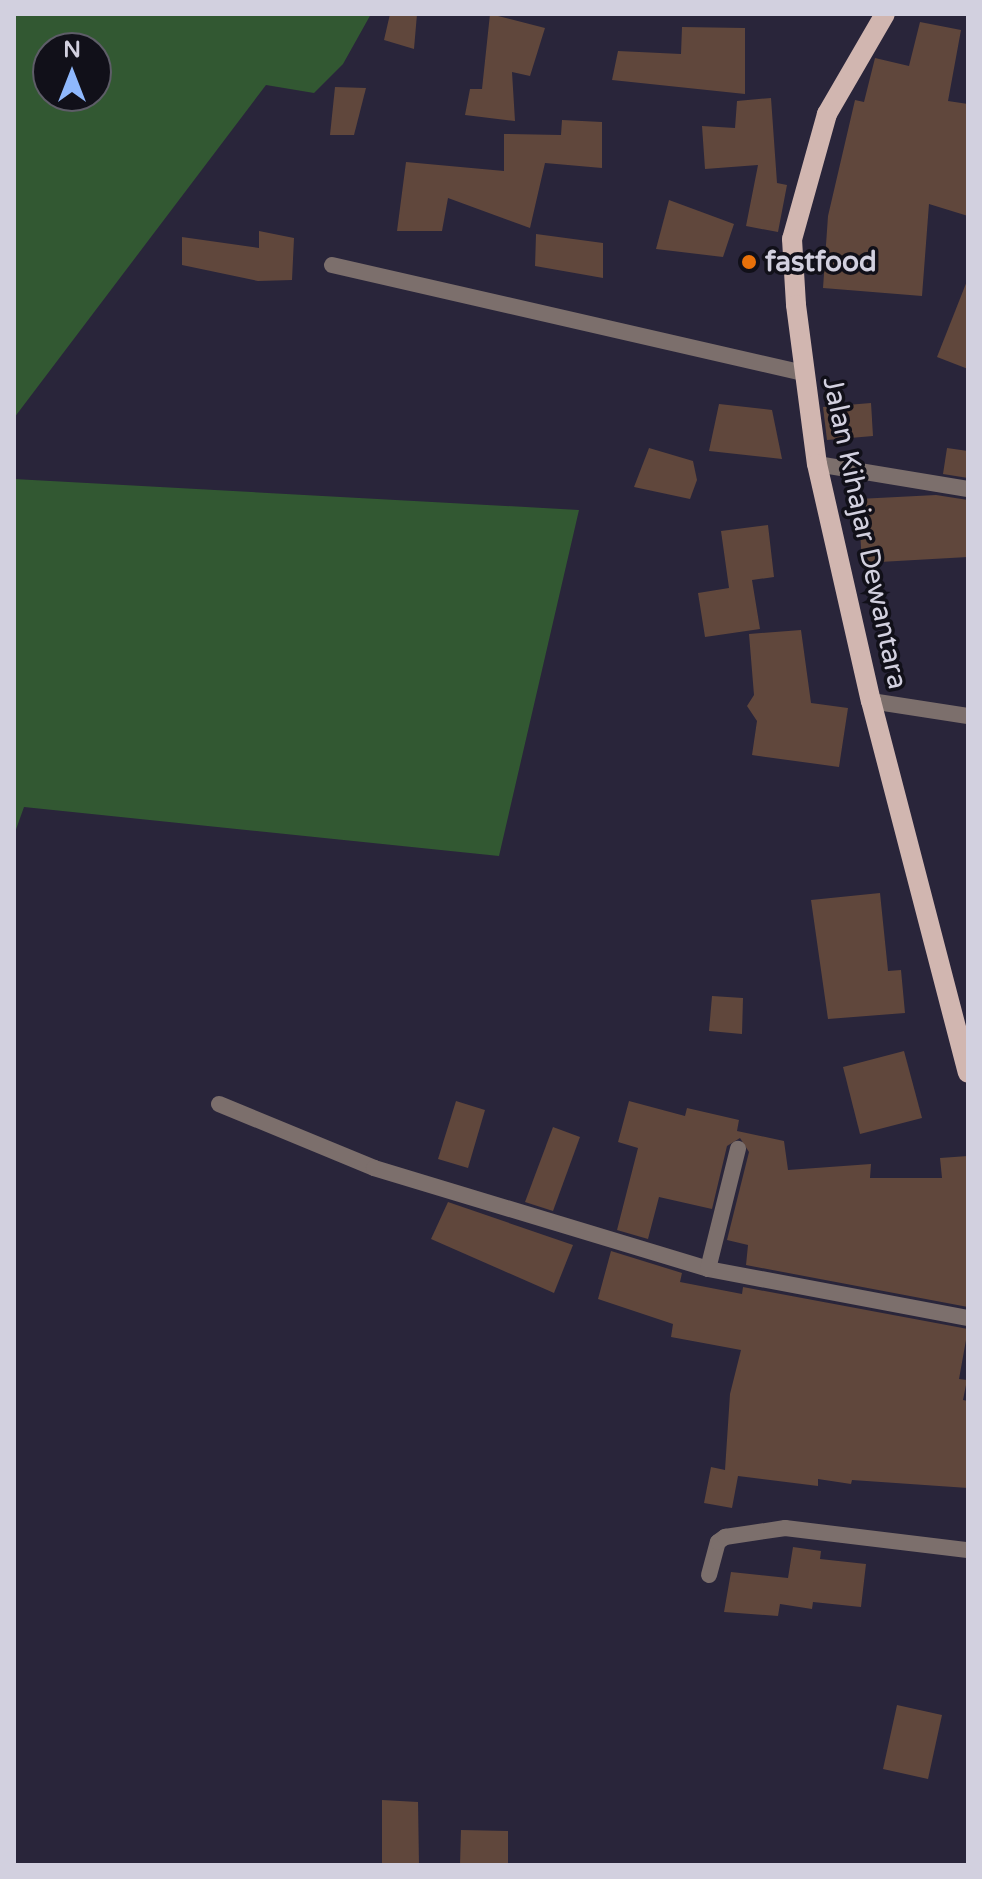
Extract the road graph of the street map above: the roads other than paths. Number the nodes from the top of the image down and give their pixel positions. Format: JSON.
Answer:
{"nodes":[{"id":1,"x":885,"y":14,"type":"edge"},
{"id":2,"x":332,"y":265,"type":"dead end"},
{"id":3,"x":802,"y":373,"type":"junction"},
{"id":4,"x":817,"y":464,"type":"junction"},
{"id":5,"x":968,"y":489,"type":"edge"},
{"id":6,"x":871,"y":701,"type":"junction"},
{"id":7,"x":968,"y":716,"type":"edge"},
{"id":8,"x":968,"y":1073,"type":"edge"},
{"id":9,"x":219,"y":1104,"type":"dead end"},
{"id":10,"x":738,"y":1149,"type":"dead end"},
{"id":11,"x":708,"y":1269,"type":"junction"},
{"id":12,"x":968,"y":1318,"type":"edge"},
{"id":13,"x":968,"y":1550,"type":"edge"},
{"id":14,"x":709,"y":1575,"type":"dead end"}],
"edges":[{"from":1,"to":3,"type":"main road","name":"Jalan Kihajar Dewantara"},
{"from":2,"to":3,"type":"street"},
{"from":3,"to":4,"type":"main road","name":"Jalan Kihajar Dewantara"},
{"from":4,"to":5,"type":"street"},
{"from":4,"to":6,"type":"main road","name":"Jalan Kihajar Dewantara"},
{"from":6,"to":7,"type":"street"},
{"from":6,"to":8,"type":"main road","name":"Jalan Kihajar Dewantara"},
{"from":9,"to":11,"type":"street"},
{"from":10,"to":11,"type":"street"},
{"from":11,"to":12,"type":"street"},
{"from":13,"to":14,"type":"street"}]}
